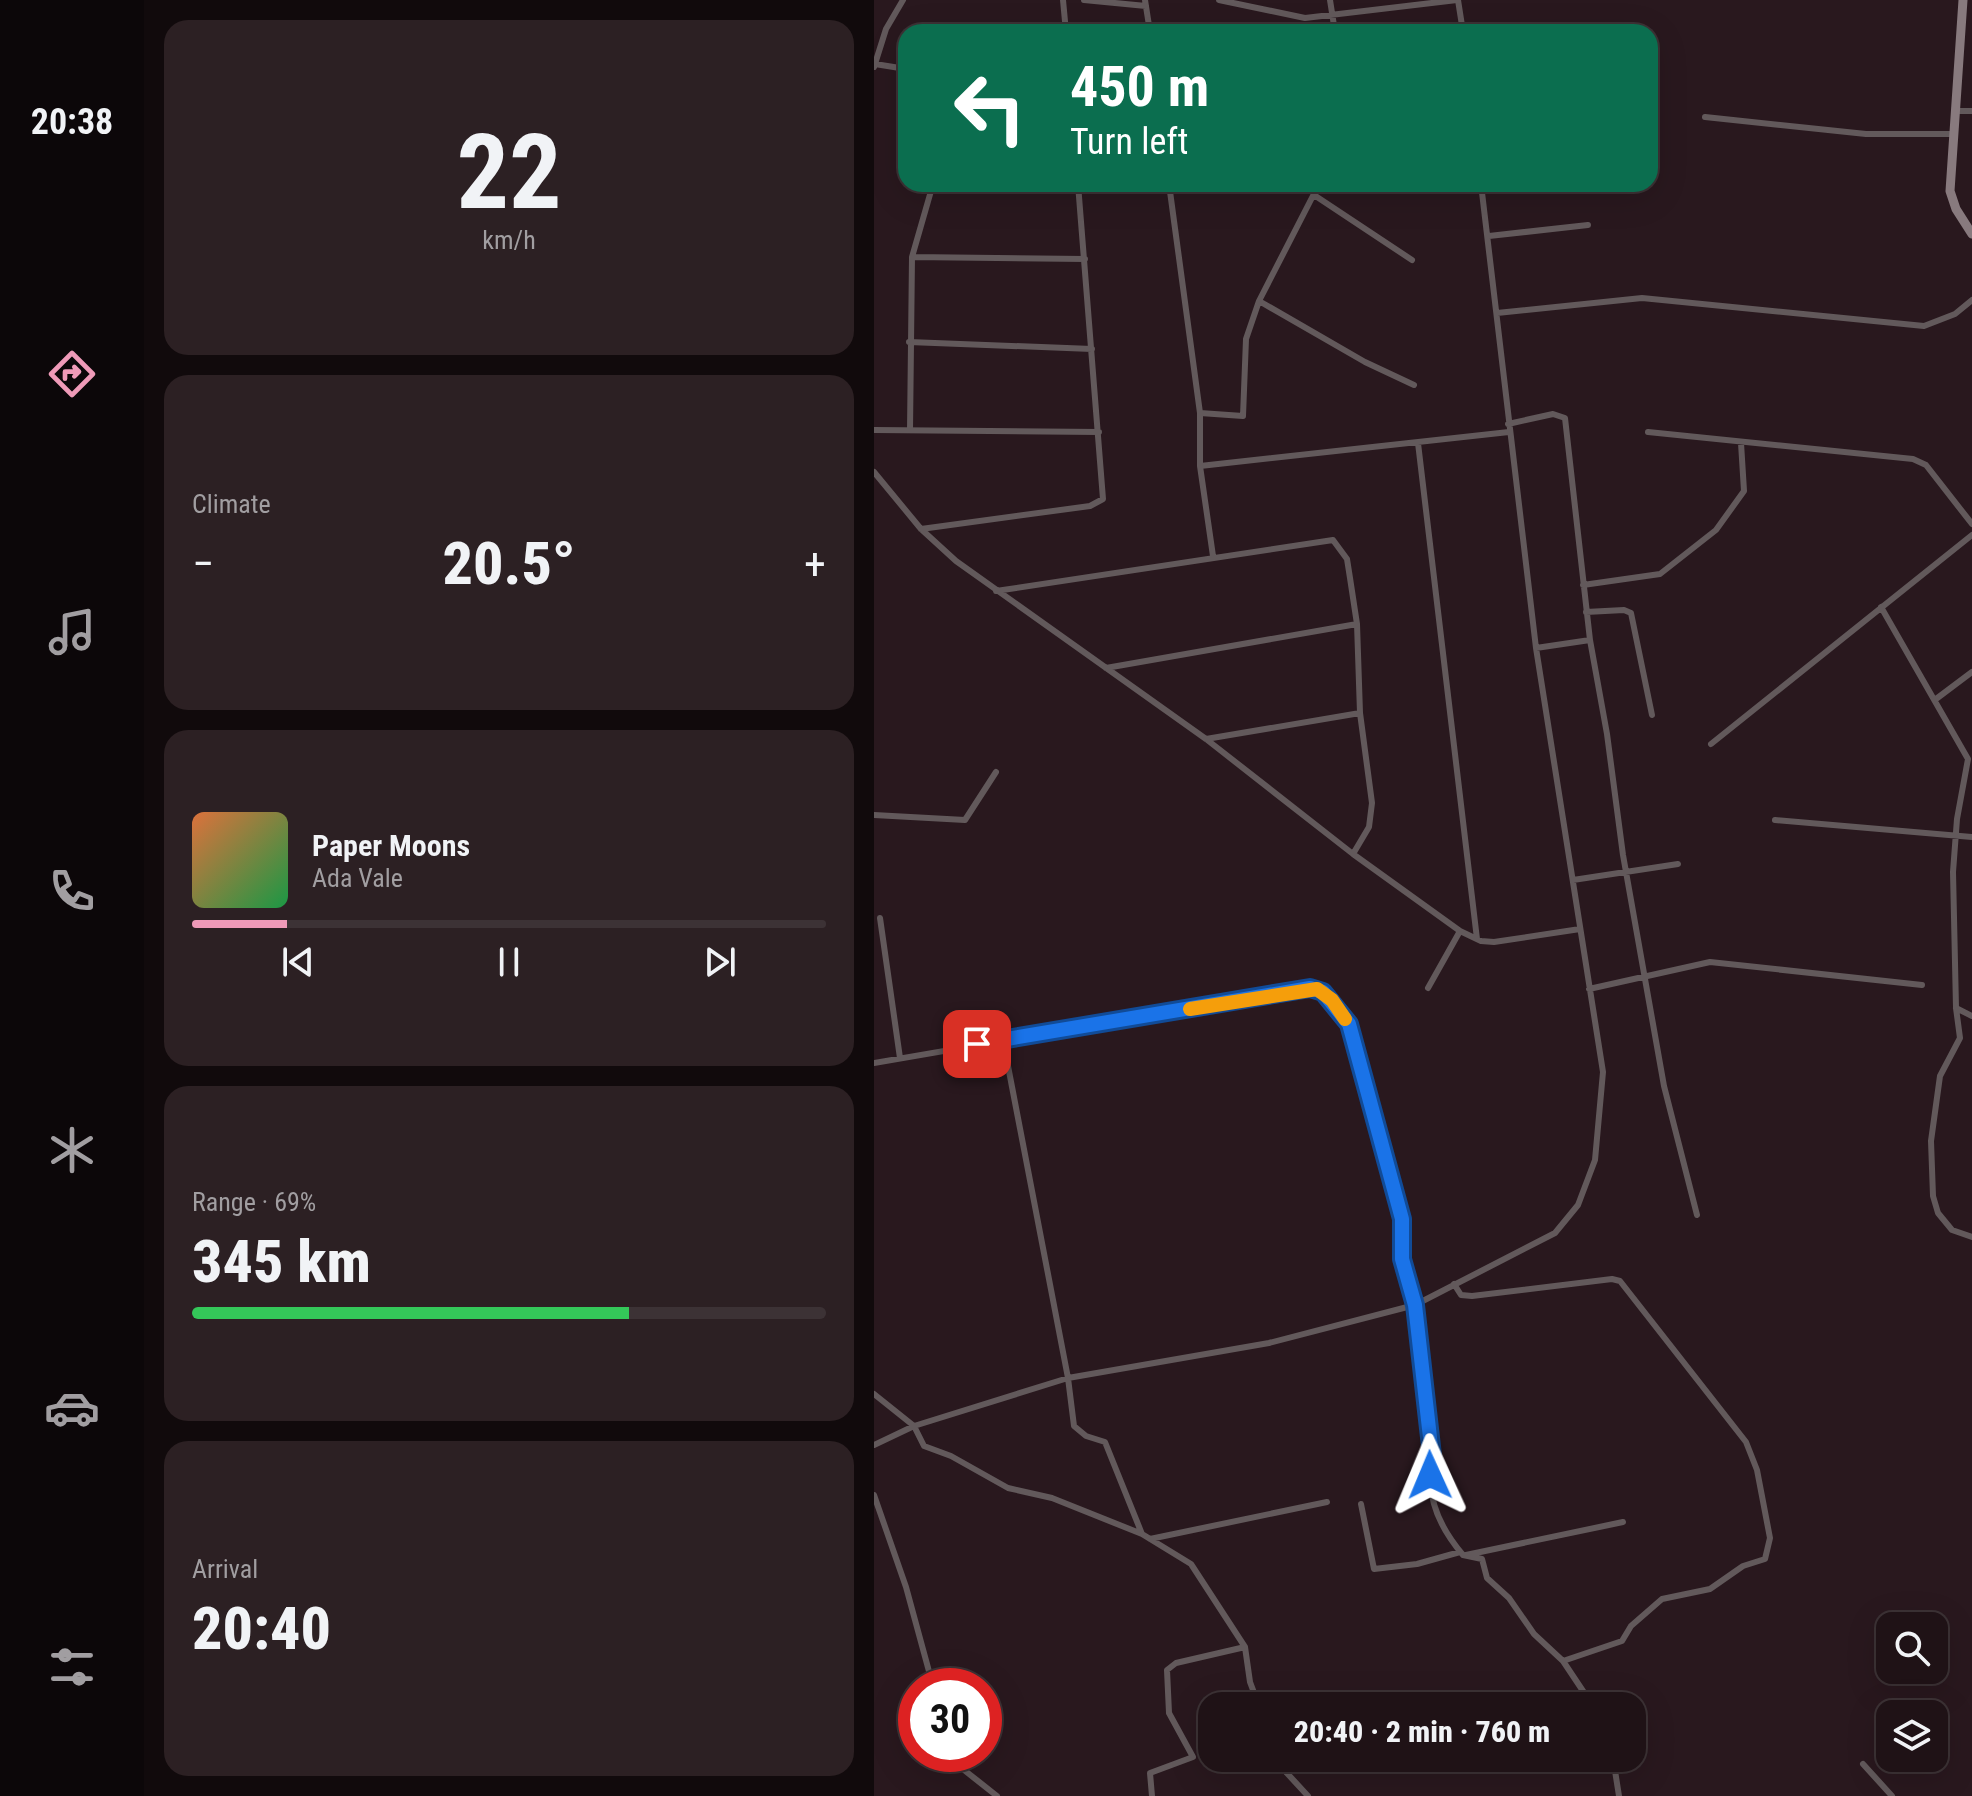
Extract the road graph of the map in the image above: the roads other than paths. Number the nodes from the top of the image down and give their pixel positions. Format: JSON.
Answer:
{"nodes":[{"id":1,"x":903,"y":0,"type":"edge"},
{"id":2,"x":1063,"y":0,"type":"edge"},
{"id":3,"x":1084,"y":0,"type":"edge"},
{"id":4,"x":1219,"y":0,"type":"edge"},
{"id":5,"x":1330,"y":0,"type":"edge"},
{"id":6,"x":1458,"y":0,"type":"edge"},
{"id":7,"x":1963,"y":0,"type":"edge"},
{"id":8,"x":1146,"y":3,"type":"edge"},
{"id":9,"x":1333,"y":17,"type":"junction"},
{"id":10,"x":1065,"y":24,"type":"edge"},
{"id":11,"x":1149,"y":24,"type":"edge"},
{"id":12,"x":1334,"y":24,"type":"edge"},
{"id":13,"x":1462,"y":24,"type":"edge"},
{"id":14,"x":874,"y":66,"type":"edge"},
{"id":15,"x":898,"y":68,"type":"edge"},
{"id":16,"x":1955,"y":111,"type":"junction"},
{"id":17,"x":1972,"y":111,"type":"edge"},
{"id":18,"x":1705,"y":117,"type":"dead end"},
{"id":19,"x":1953,"y":134,"type":"junction"},
{"id":20,"x":931,"y":192,"type":"edge"},
{"id":21,"x":1079,"y":192,"type":"edge"},
{"id":22,"x":1170,"y":192,"type":"edge"},
{"id":23,"x":1315,"y":192,"type":"edge"},
{"id":24,"x":1482,"y":192,"type":"edge"},
{"id":25,"x":1314,"y":195,"type":"junction"},
{"id":26,"x":1588,"y":225,"type":"dead end"},
{"id":27,"x":1972,"y":234,"type":"edge"},
{"id":28,"x":1489,"y":236,"type":"junction"},
{"id":29,"x":912,"y":257,"type":"junction"},
{"id":30,"x":1085,"y":259,"type":"junction"},
{"id":31,"x":1412,"y":260,"type":"dead end"},
{"id":32,"x":1972,"y":300,"type":"edge"},
{"id":33,"x":1259,"y":301,"type":"junction"},
{"id":34,"x":1497,"y":313,"type":"junction"},
{"id":35,"x":909,"y":342,"type":"junction"},
{"id":36,"x":1092,"y":349,"type":"junction"},
{"id":37,"x":1414,"y":385,"type":"dead end"},
{"id":38,"x":1200,"y":413,"type":"junction"},
{"id":39,"x":1508,"y":428,"type":"junction"},
{"id":40,"x":874,"y":430,"type":"edge"},
{"id":41,"x":910,"y":430,"type":"junction"},
{"id":42,"x":1099,"y":432,"type":"junction"},
{"id":43,"x":1648,"y":432,"type":"dead end"},
{"id":44,"x":1418,"y":443,"type":"junction"},
{"id":45,"x":1741,"y":443,"type":"junction"},
{"id":46,"x":1200,"y":466,"type":"junction"},
{"id":47,"x":874,"y":472,"type":"edge"},
{"id":48,"x":1972,"y":524,"type":"edge"},
{"id":49,"x":921,"y":529,"type":"junction"},
{"id":50,"x":1972,"y":535,"type":"edge"},
{"id":51,"x":1213,"y":556,"type":"junction"},
{"id":52,"x":1583,"y":585,"type":"junction"},
{"id":53,"x":996,"y":591,"type":"junction"},
{"id":54,"x":1881,"y":607,"type":"junction"},
{"id":55,"x":1586,"y":612,"type":"junction"},
{"id":56,"x":1357,"y":624,"type":"junction"},
{"id":57,"x":1590,"y":640,"type":"junction"},
{"id":58,"x":1536,"y":648,"type":"junction"},
{"id":59,"x":1106,"y":668,"type":"junction"},
{"id":60,"x":1972,"y":672,"type":"edge"},
{"id":61,"x":1936,"y":699,"type":"junction"},
{"id":62,"x":1360,"y":713,"type":"junction"},
{"id":63,"x":1652,"y":715,"type":"dead end"},
{"id":64,"x":1206,"y":739,"type":"junction"},
{"id":65,"x":1711,"y":744,"type":"dead end"},
{"id":66,"x":996,"y":772,"type":"dead end"},
{"id":67,"x":874,"y":815,"type":"edge"},
{"id":68,"x":1775,"y":820,"type":"dead end"},
{"id":69,"x":1956,"y":833,"type":"junction"},
{"id":70,"x":1972,"y":837,"type":"edge"},
{"id":71,"x":1353,"y":854,"type":"junction"},
{"id":72,"x":1678,"y":864,"type":"dead end"},
{"id":73,"x":1626,"y":871,"type":"junction"},
{"id":74,"x":1573,"y":880,"type":"junction"},
{"id":75,"x":880,"y":918,"type":"dead end"},
{"id":76,"x":1580,"y":929,"type":"junction"},
{"id":77,"x":1460,"y":931,"type":"junction"},
{"id":78,"x":1477,"y":939,"type":"junction"},
{"id":79,"x":1647,"y":974,"type":"junction"},
{"id":80,"x":1922,"y":985,"type":"dead end"},
{"id":81,"x":1428,"y":988,"type":"dead end"},
{"id":82,"x":1589,"y":989,"type":"junction"},
{"id":83,"x":1956,"y":1008,"type":"junction"},
{"id":84,"x":1972,"y":1016,"type":"edge"},
{"id":85,"x":1003,"y":1040,"type":"junction"},
{"id":86,"x":900,"y":1058,"type":"junction"},
{"id":87,"x":874,"y":1063,"type":"edge"},
{"id":88,"x":1697,"y":1215,"type":"dead end"},
{"id":89,"x":1972,"y":1237,"type":"edge"},
{"id":90,"x":1454,"y":1284,"type":"junction"},
{"id":91,"x":1415,"y":1305,"type":"junction"},
{"id":92,"x":1068,"y":1378,"type":"junction"},
{"id":93,"x":875,"y":1396,"type":"edge"},
{"id":94,"x":914,"y":1426,"type":"junction"},
{"id":95,"x":874,"y":1445,"type":"edge"},
{"id":96,"x":874,"y":1495,"type":"edge"},
{"id":97,"x":1327,"y":1502,"type":"dead end"},
{"id":98,"x":1361,"y":1504,"type":"dead end"},
{"id":99,"x":1623,"y":1522,"type":"dead end"},
{"id":100,"x":1142,"y":1534,"type":"junction"},
{"id":101,"x":1150,"y":1539,"type":"junction"},
{"id":102,"x":1461,"y":1553,"type":"junction"},
{"id":103,"x":1245,"y":1647,"type":"junction"},
{"id":104,"x":1563,"y":1661,"type":"junction"},
{"id":105,"x":928,"y":1668,"type":"edge"},
{"id":106,"x":1256,"y":1692,"type":"edge"},
{"id":107,"x":1584,"y":1692,"type":"edge"},
{"id":108,"x":1863,"y":1764,"type":"dead end"},
{"id":109,"x":967,"y":1772,"type":"edge"},
{"id":110,"x":1286,"y":1772,"type":"edge"},
{"id":111,"x":1615,"y":1772,"type":"edge"},
{"id":112,"x":997,"y":1796,"type":"edge"},
{"id":113,"x":1152,"y":1796,"type":"edge"},
{"id":114,"x":1308,"y":1796,"type":"edge"},
{"id":115,"x":1619,"y":1796,"type":"edge"},
{"id":116,"x":1892,"y":1796,"type":"edge"}],
"edges":[{"from":1,"to":14,"type":"street"},
{"from":2,"to":10,"type":"street"},
{"from":3,"to":8,"type":"street"},
{"from":4,"to":9,"type":"street"},
{"from":5,"to":9,"type":"street"},
{"from":6,"to":9,"type":"street"},
{"from":6,"to":13,"type":"street"},
{"from":7,"to":16,"type":"street"},
{"from":8,"to":11,"type":"street"},
{"from":9,"to":12,"type":"street"},
{"from":14,"to":15,"type":"street"},
{"from":16,"to":17,"type":"street"},
{"from":16,"to":19,"type":"street"},
{"from":18,"to":19,"type":"street"},
{"from":19,"to":27,"type":"street"},
{"from":20,"to":29,"type":"street"},
{"from":21,"to":30,"type":"street"},
{"from":22,"to":38,"type":"street"},
{"from":23,"to":25,"type":"street"},
{"from":24,"to":28,"type":"street"},
{"from":25,"to":31,"type":"street"},
{"from":25,"to":33,"type":"street"},
{"from":26,"to":28,"type":"street"},
{"from":28,"to":34,"type":"street"},
{"from":29,"to":30,"type":"street"},
{"from":29,"to":35,"type":"street"},
{"from":30,"to":36,"type":"street"},
{"from":32,"to":34,"type":"street"},
{"from":33,"to":37,"type":"street"},
{"from":33,"to":38,"type":"street"},
{"from":34,"to":39,"type":"street"},
{"from":35,"to":36,"type":"street"},
{"from":35,"to":41,"type":"street"},
{"from":36,"to":42,"type":"street"},
{"from":38,"to":46,"type":"street"},
{"from":39,"to":44,"type":"street"},
{"from":39,"to":52,"type":"street"},
{"from":39,"to":58,"type":"street"},
{"from":40,"to":41,"type":"street"},
{"from":41,"to":42,"type":"street"},
{"from":42,"to":49,"type":"street"},
{"from":43,"to":45,"type":"street"},
{"from":44,"to":46,"type":"street"},
{"from":44,"to":78,"type":"street"},
{"from":45,"to":48,"type":"street"},
{"from":45,"to":52,"type":"street"},
{"from":46,"to":51,"type":"street"},
{"from":47,"to":49,"type":"street"},
{"from":49,"to":53,"type":"street"},
{"from":50,"to":54,"type":"street"},
{"from":51,"to":53,"type":"street"},
{"from":51,"to":56,"type":"street"},
{"from":52,"to":55,"type":"street"},
{"from":53,"to":59,"type":"street"},
{"from":54,"to":61,"type":"street"},
{"from":54,"to":65,"type":"street"},
{"from":55,"to":57,"type":"street"},
{"from":55,"to":63,"type":"street"},
{"from":56,"to":59,"type":"street"},
{"from":56,"to":62,"type":"street"},
{"from":57,"to":58,"type":"street"},
{"from":57,"to":73,"type":"street"},
{"from":58,"to":74,"type":"street"},
{"from":59,"to":64,"type":"street"},
{"from":60,"to":61,"type":"street"},
{"from":61,"to":69,"type":"street"},
{"from":62,"to":64,"type":"street"},
{"from":62,"to":71,"type":"street"},
{"from":64,"to":71,"type":"street"},
{"from":66,"to":67,"type":"street"},
{"from":68,"to":69,"type":"street"},
{"from":69,"to":70,"type":"street"},
{"from":69,"to":83,"type":"street"},
{"from":71,"to":77,"type":"street"},
{"from":72,"to":73,"type":"street"},
{"from":73,"to":74,"type":"street"},
{"from":73,"to":79,"type":"street"},
{"from":74,"to":76,"type":"street"},
{"from":75,"to":86,"type":"street"},
{"from":76,"to":78,"type":"street"},
{"from":76,"to":82,"type":"street"},
{"from":77,"to":78,"type":"street"},
{"from":77,"to":81,"type":"street"},
{"from":79,"to":80,"type":"street"},
{"from":79,"to":82,"type":"street"},
{"from":79,"to":88,"type":"street"},
{"from":82,"to":90,"type":"street"},
{"from":83,"to":84,"type":"street"},
{"from":83,"to":89,"type":"street"},
{"from":85,"to":86,"type":"street"},
{"from":85,"to":91,"type":"street"},
{"from":85,"to":92,"type":"street"},
{"from":86,"to":87,"type":"street"},
{"from":90,"to":91,"type":"street"},
{"from":90,"to":104,"type":"street"},
{"from":91,"to":92,"type":"street"},
{"from":91,"to":102,"type":"street"},
{"from":92,"to":94,"type":"street"},
{"from":92,"to":100,"type":"street"},
{"from":93,"to":94,"type":"street"},
{"from":94,"to":95,"type":"street"},
{"from":94,"to":100,"type":"street"},
{"from":96,"to":105,"type":"street"},
{"from":97,"to":101,"type":"street"},
{"from":98,"to":102,"type":"street"},
{"from":99,"to":102,"type":"street"},
{"from":100,"to":101,"type":"street"},
{"from":101,"to":103,"type":"street"},
{"from":102,"to":104,"type":"street"},
{"from":103,"to":106,"type":"street"},
{"from":103,"to":113,"type":"street"},
{"from":104,"to":107,"type":"street"},
{"from":108,"to":116,"type":"street"},
{"from":109,"to":112,"type":"street"},
{"from":110,"to":114,"type":"street"},
{"from":111,"to":115,"type":"street"}]}
